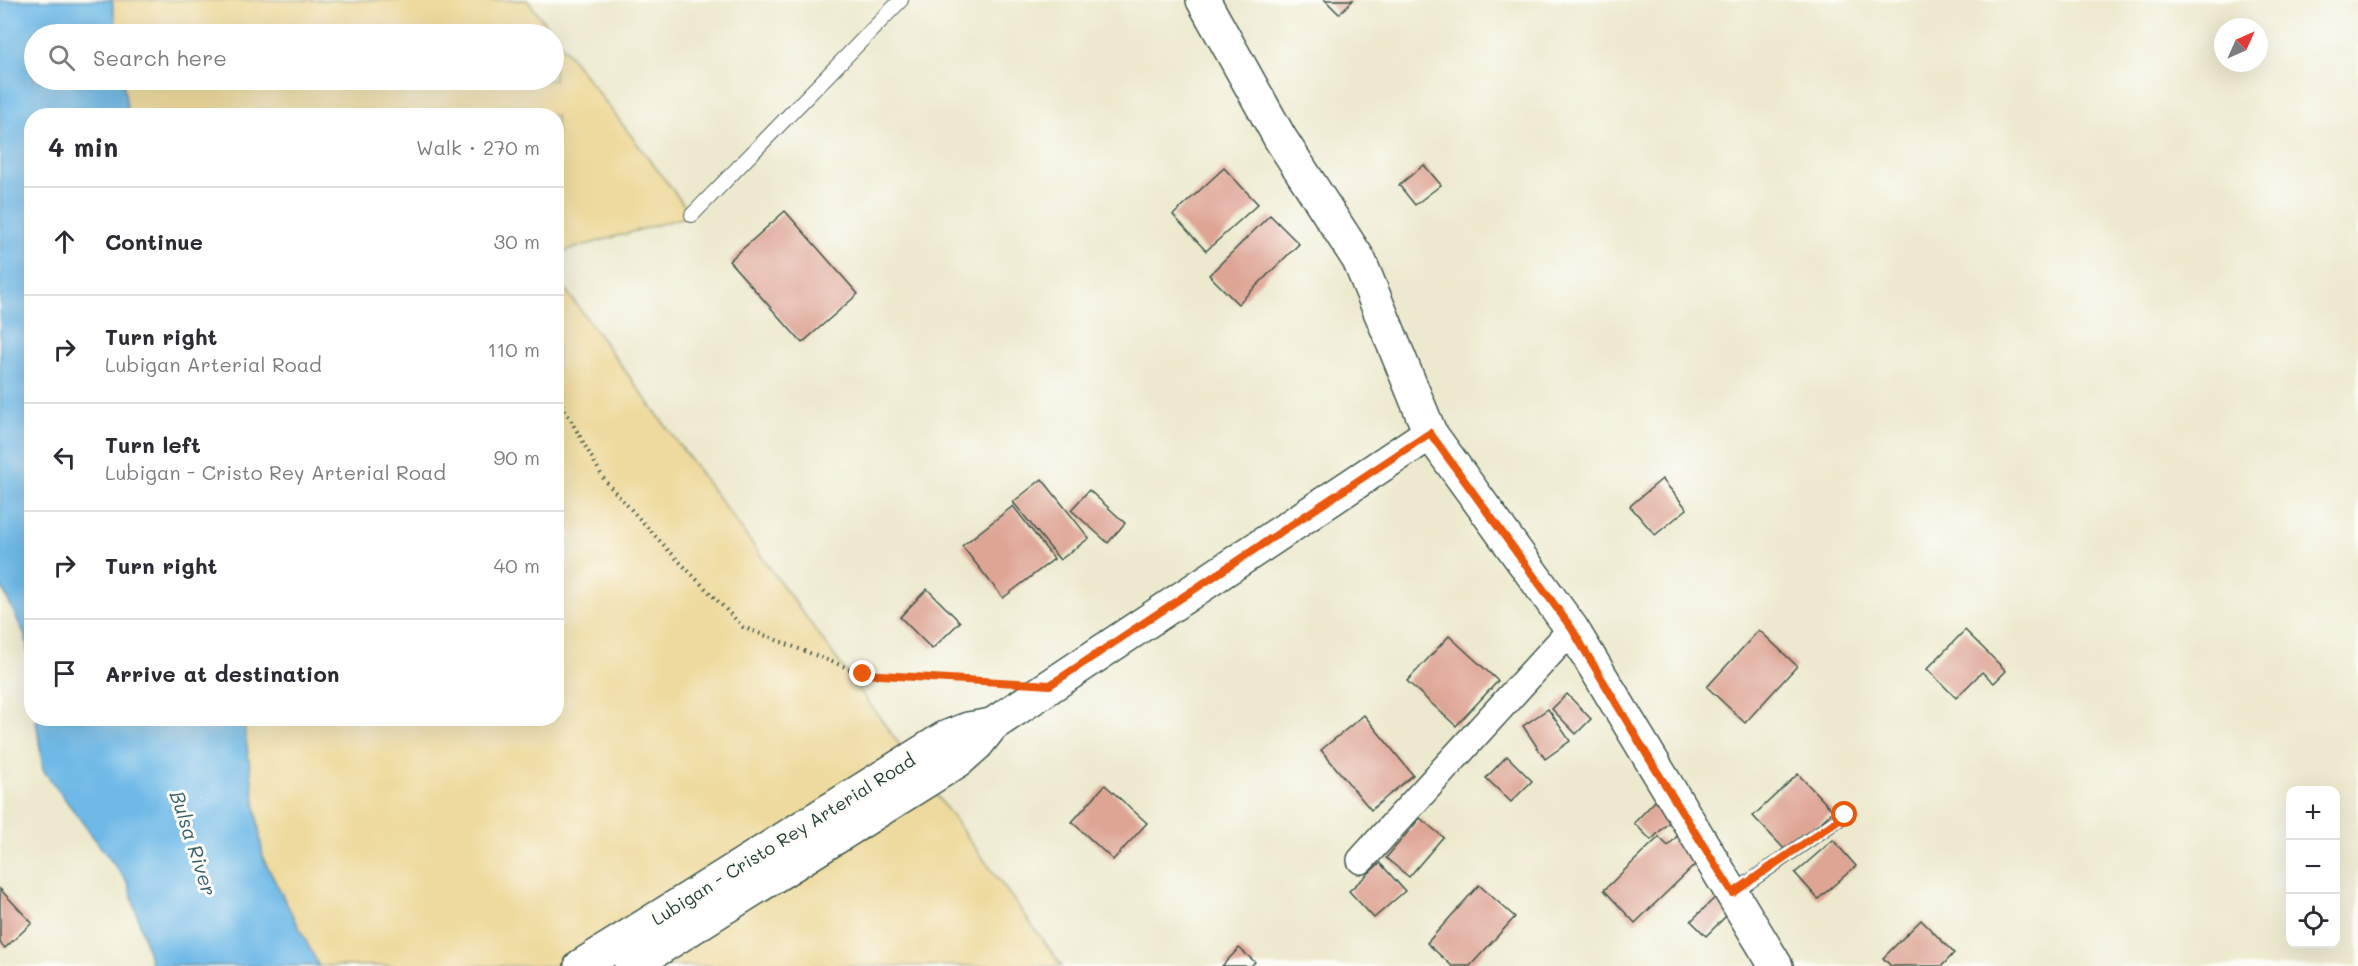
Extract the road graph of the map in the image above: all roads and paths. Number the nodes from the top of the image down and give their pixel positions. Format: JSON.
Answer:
{"nodes":[{"id":1,"x":901,"y":0,"type":"edge"},
{"id":2,"x":1203,"y":0,"type":"edge"},
{"id":3,"x":692,"y":215,"type":"dead end"},
{"id":4,"x":564,"y":408,"type":"edge"},
{"id":5,"x":1430,"y":433,"type":"junction"},
{"id":6,"x":1572,"y":629,"type":"junction"},
{"id":7,"x":1050,"y":685,"type":"junction"},
{"id":8,"x":952,"y":749,"type":"junction"},
{"id":9,"x":1845,"y":815,"type":"dead end"},
{"id":10,"x":1360,"y":860,"type":"dead end"},
{"id":11,"x":1733,"y":893,"type":"junction"},
{"id":12,"x":580,"y":966,"type":"edge"},
{"id":13,"x":631,"y":966,"type":"edge"},
{"id":14,"x":1776,"y":966,"type":"edge"}],
"edges":[{"from":1,"to":3,"type":"lane"},
{"from":2,"to":5,"type":"main road"},
{"from":4,"to":7,"type":"path"},
{"from":5,"to":6,"type":"main road"},
{"from":5,"to":7,"type":"main road","name":"Lubigan - Cristo Rey Arterial Road"},
{"from":6,"to":10,"type":"street"},
{"from":6,"to":11,"type":"main road"},
{"from":7,"to":8,"type":"main road","name":"Lubigan - Cristo Rey Arterial Road"},
{"from":8,"to":12,"type":"main road","name":"Lubigan - Cristo Rey Arterial Road"},
{"from":8,"to":13,"type":"main road","name":"Lubigan - Cristo Rey Arterial Road"},
{"from":9,"to":11,"type":"lane"},
{"from":11,"to":14,"type":"main road"}]}
